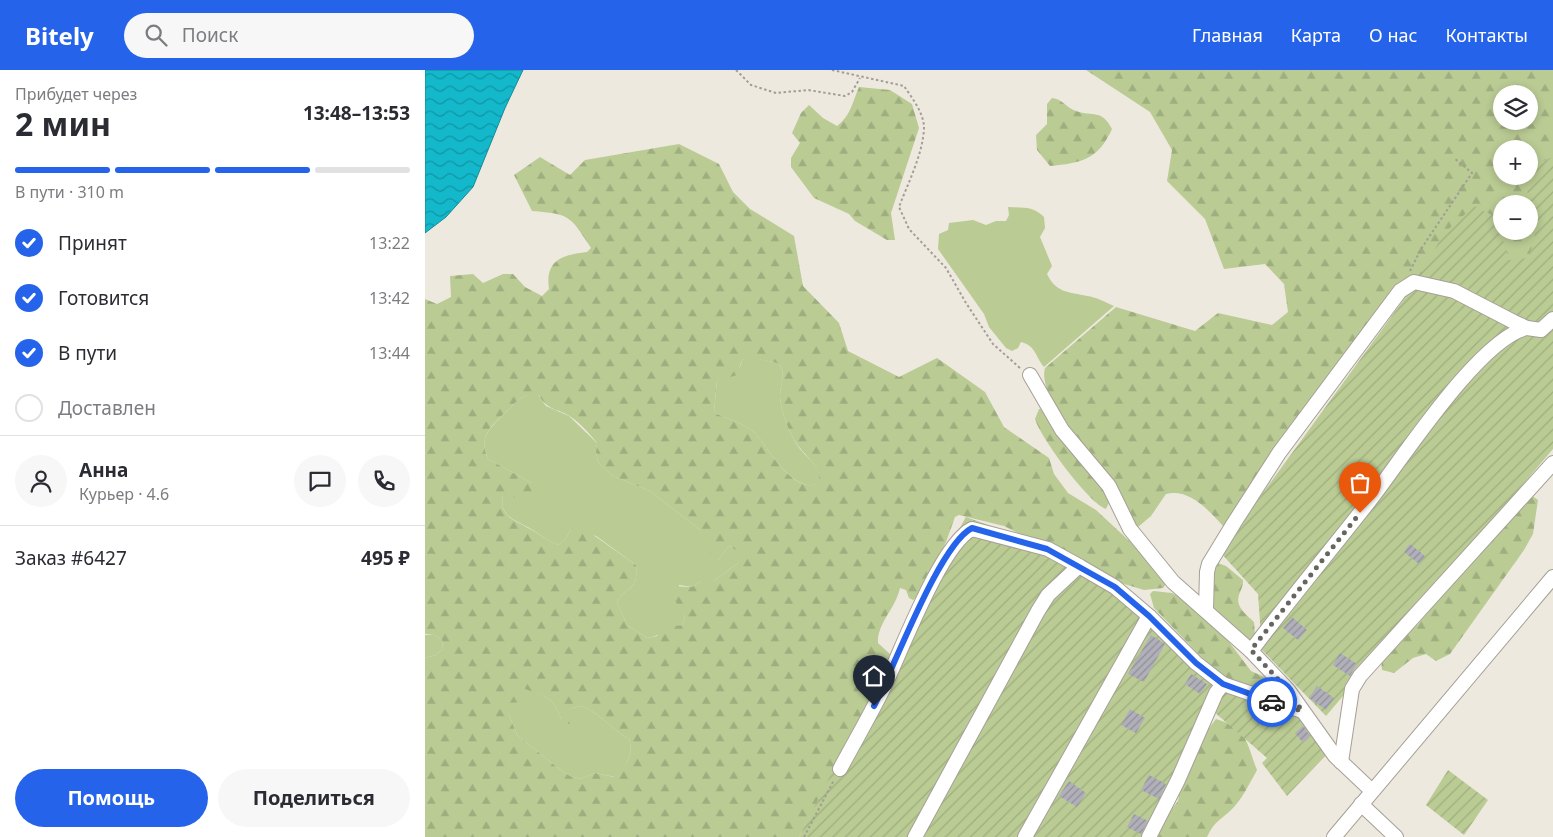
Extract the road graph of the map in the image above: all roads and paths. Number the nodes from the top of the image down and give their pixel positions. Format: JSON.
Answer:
{"nodes":[{"id":1,"x":736,"y":70,"type":"edge"},
{"id":2,"x":832,"y":70,"type":"edge"},
{"id":3,"x":860,"y":78,"type":"junction"},
{"id":4,"x":1454,"y":158,"type":"dead end"},
{"id":5,"x":1414,"y":282,"type":"junction"},
{"id":6,"x":1553,"y":319,"type":"edge"},
{"id":7,"x":1527,"y":328,"type":"junction"},
{"id":8,"x":1547,"y":332,"type":"edge"},
{"id":9,"x":1030,"y":376,"type":"joint"},
{"id":10,"x":1553,"y":463,"type":"edge"},
{"id":11,"x":1079,"y":566,"type":"junction"},
{"id":12,"x":1553,"y":577,"type":"edge"},
{"id":13,"x":1206,"y":608,"type":"junction"},
{"id":14,"x":1149,"y":616,"type":"junction"},
{"id":15,"x":1251,"y":650,"type":"junction"},
{"id":16,"x":1223,"y":684,"type":"junction"},
{"id":17,"x":1302,"y":711,"type":"junction"},
{"id":18,"x":1341,"y":762,"type":"junction"},
{"id":19,"x":840,"y":769,"type":"joint"},
{"id":20,"x":1372,"y":791,"type":"junction"},
{"id":21,"x":1361,"y":804,"type":"junction"},
{"id":22,"x":803,"y":837,"type":"edge"},
{"id":23,"x":915,"y":837,"type":"edge"},
{"id":24,"x":1025,"y":837,"type":"edge"},
{"id":25,"x":1149,"y":837,"type":"edge"},
{"id":26,"x":1334,"y":837,"type":"edge"},
{"id":27,"x":1396,"y":837,"type":"edge"}],
"edges":[{"from":1,"to":3,"type":"path"},
{"from":2,"to":3,"type":"path"},
{"from":3,"to":9,"type":"path"},
{"from":4,"to":5,"type":"path"},
{"from":5,"to":7,"type":"street"},
{"from":5,"to":13,"type":"street"},
{"from":6,"to":8,"type":"street"},
{"from":7,"to":8,"type":"street"},
{"from":7,"to":15,"type":"street"},
{"from":9,"to":13,"type":"street"},
{"from":10,"to":18,"type":"street"},
{"from":11,"to":14,"type":"street"},
{"from":11,"to":19,"type":"street"},
{"from":11,"to":23,"type":"street"},
{"from":12,"to":20,"type":"street"},
{"from":13,"to":15,"type":"street"},
{"from":14,"to":16,"type":"street"},
{"from":14,"to":24,"type":"street"},
{"from":15,"to":17,"type":"street"},
{"from":16,"to":17,"type":"street"},
{"from":16,"to":25,"type":"street"},
{"from":17,"to":18,"type":"street"},
{"from":18,"to":20,"type":"street"},
{"from":19,"to":22,"type":"path"},
{"from":20,"to":21,"type":"street"},
{"from":21,"to":26,"type":"street"},
{"from":21,"to":27,"type":"street"}]}
